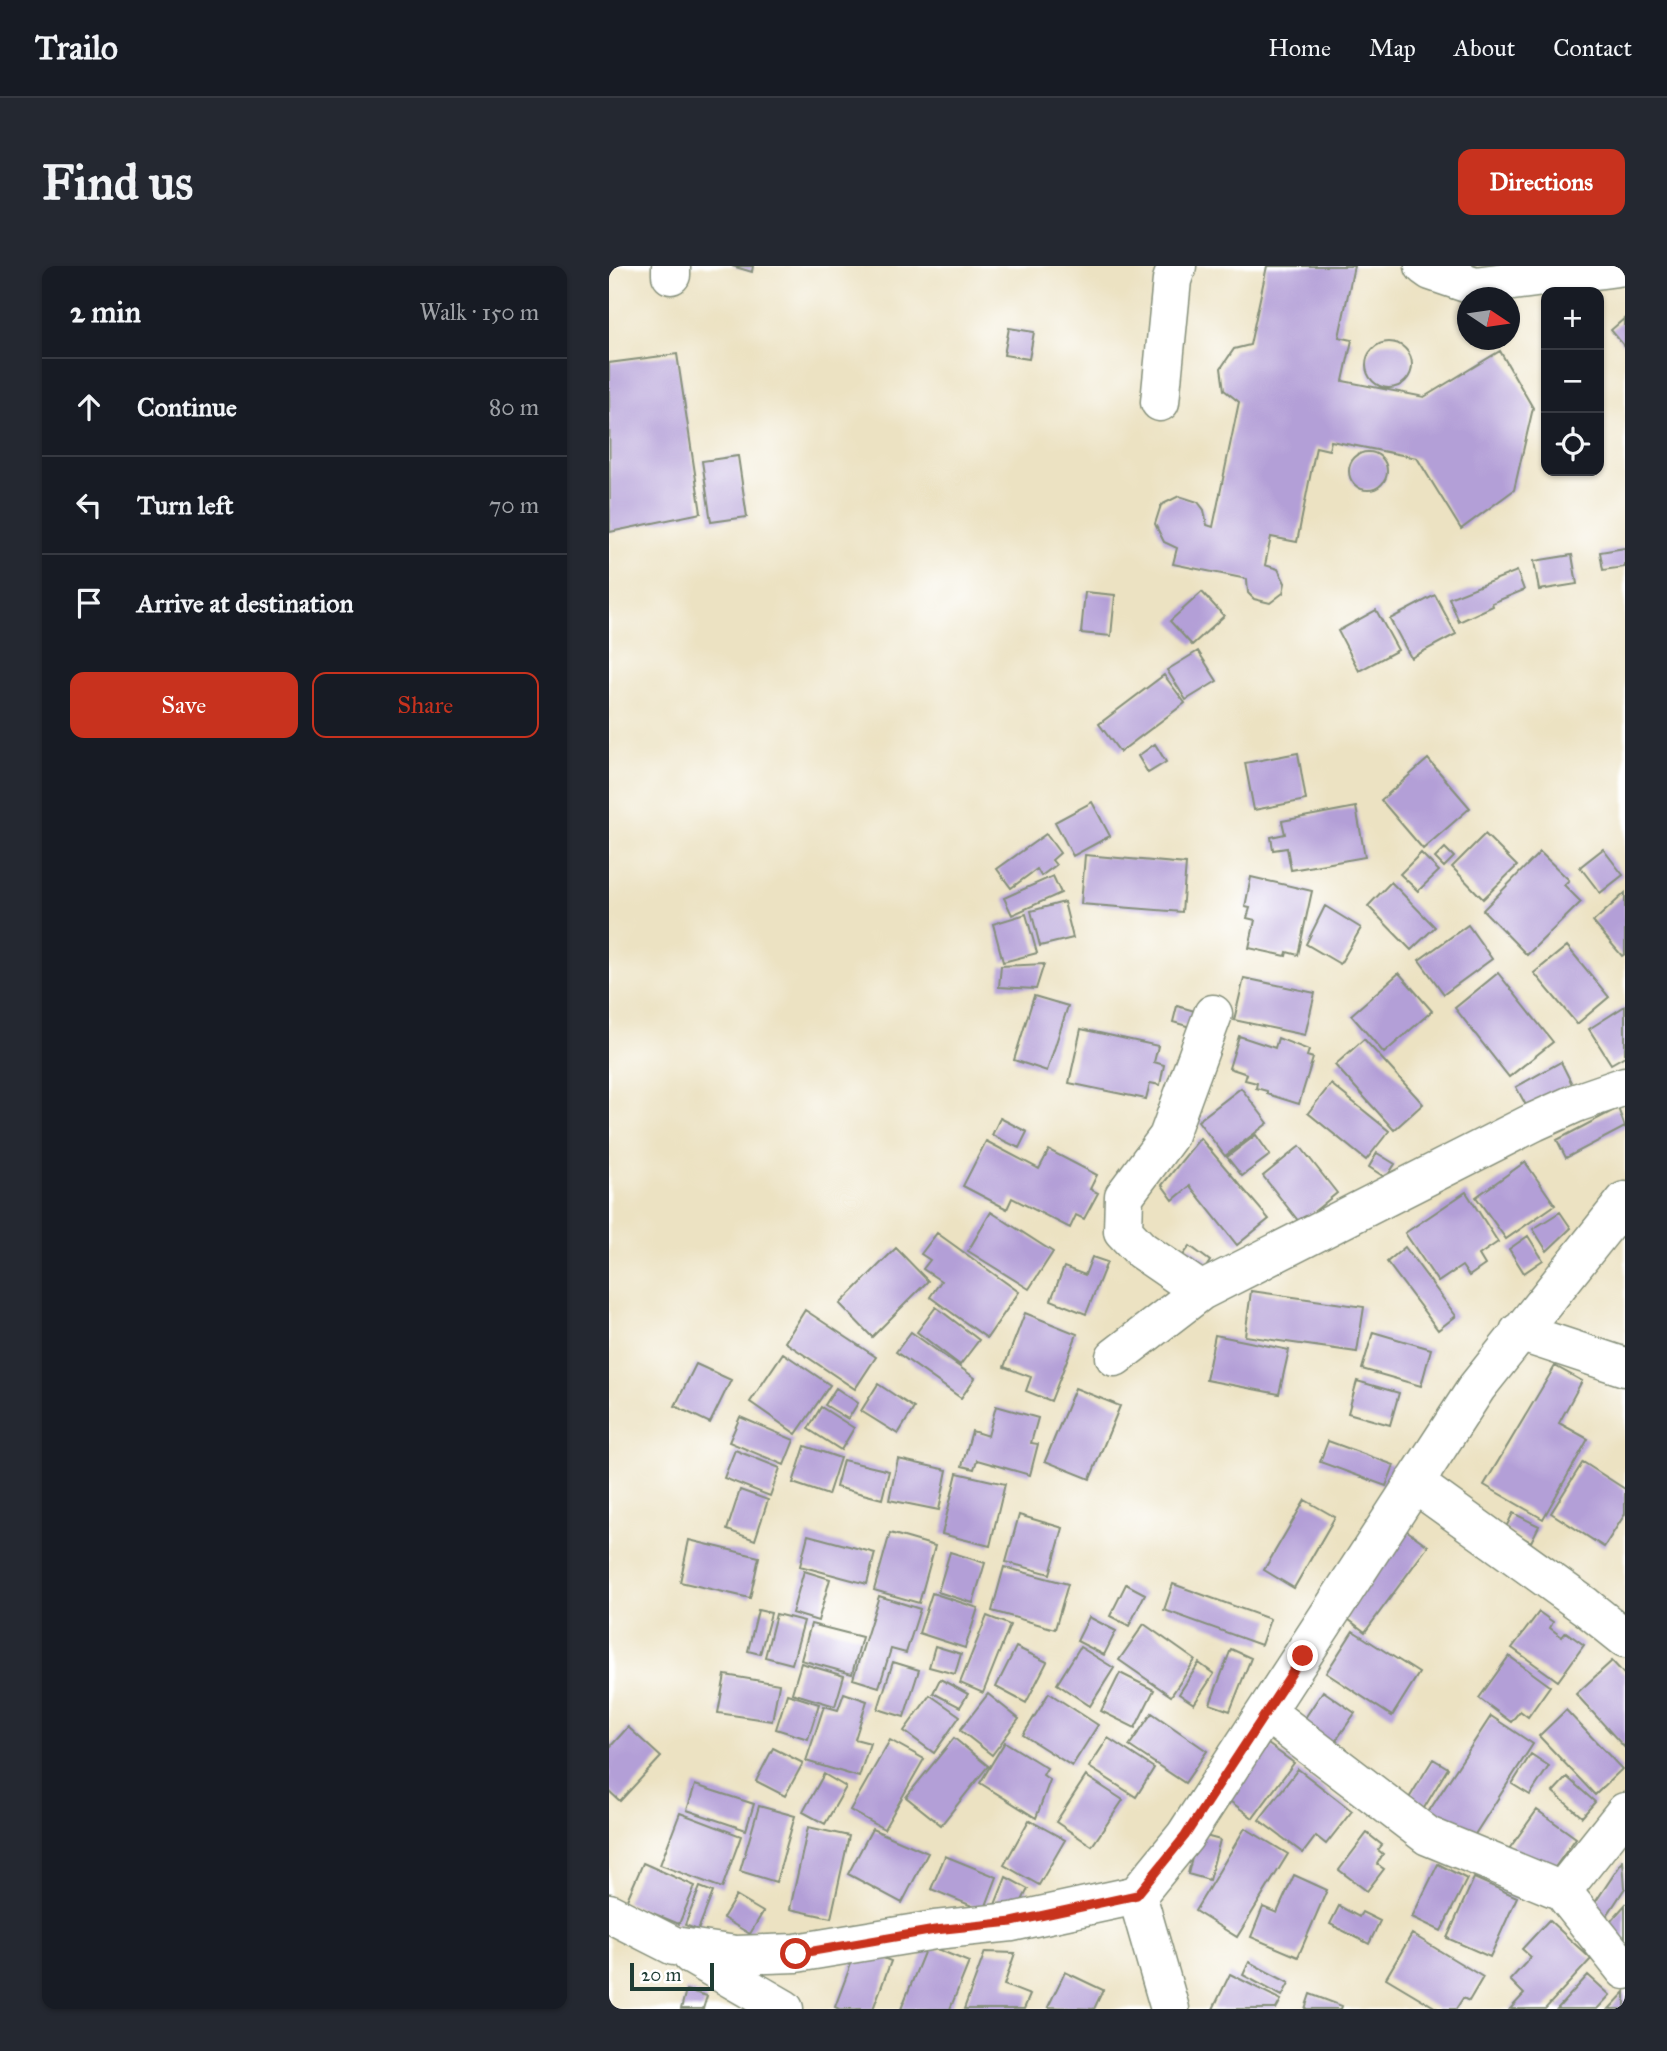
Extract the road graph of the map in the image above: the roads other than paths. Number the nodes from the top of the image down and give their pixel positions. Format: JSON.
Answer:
{"nodes":[{"id":1,"x":1177,"y":266,"type":"edge"},
{"id":2,"x":1424,"y":266,"type":"edge"},
{"id":3,"x":1625,"y":266,"type":"edge"},
{"id":4,"x":1160,"y":402,"type":"dead end"},
{"id":5,"x":1213,"y":1014,"type":"dead end"},
{"id":6,"x":1625,"y":1086,"type":"edge"},
{"id":7,"x":1625,"y":1201,"type":"edge"},
{"id":8,"x":1201,"y":1291,"type":"junction"},
{"id":9,"x":1519,"y":1332,"type":"junction"},
{"id":10,"x":1115,"y":1357,"type":"dead end"},
{"id":11,"x":1625,"y":1367,"type":"edge"},
{"id":12,"x":1414,"y":1483,"type":"junction"},
{"id":13,"x":1625,"y":1638,"type":"edge"},
{"id":14,"x":1266,"y":1712,"type":"junction"},
{"id":15,"x":1625,"y":1812,"type":"edge"},
{"id":16,"x":1562,"y":1891,"type":"junction"},
{"id":17,"x":1137,"y":1895,"type":"junction"},
{"id":18,"x":609,"y":1913,"type":"edge"},
{"id":19,"x":674,"y":1946,"type":"junction"},
{"id":20,"x":1625,"y":1970,"type":"edge"},
{"id":21,"x":784,"y":2009,"type":"edge"},
{"id":22,"x":1170,"y":2009,"type":"edge"}],
"edges":[{"from":1,"to":4,"type":"street"},
{"from":2,"to":3,"type":"street"},
{"from":5,"to":8,"type":"street"},
{"from":6,"to":8,"type":"street"},
{"from":7,"to":9,"type":"street"},
{"from":8,"to":10,"type":"street"},
{"from":9,"to":11,"type":"street"},
{"from":9,"to":12,"type":"street"},
{"from":12,"to":13,"type":"street"},
{"from":12,"to":14,"type":"street"},
{"from":14,"to":16,"type":"street"},
{"from":14,"to":17,"type":"street"},
{"from":15,"to":16,"type":"street"},
{"from":16,"to":20,"type":"street"},
{"from":17,"to":19,"type":"street"},
{"from":17,"to":22,"type":"street"},
{"from":18,"to":19,"type":"street"},
{"from":19,"to":21,"type":"street"}]}
